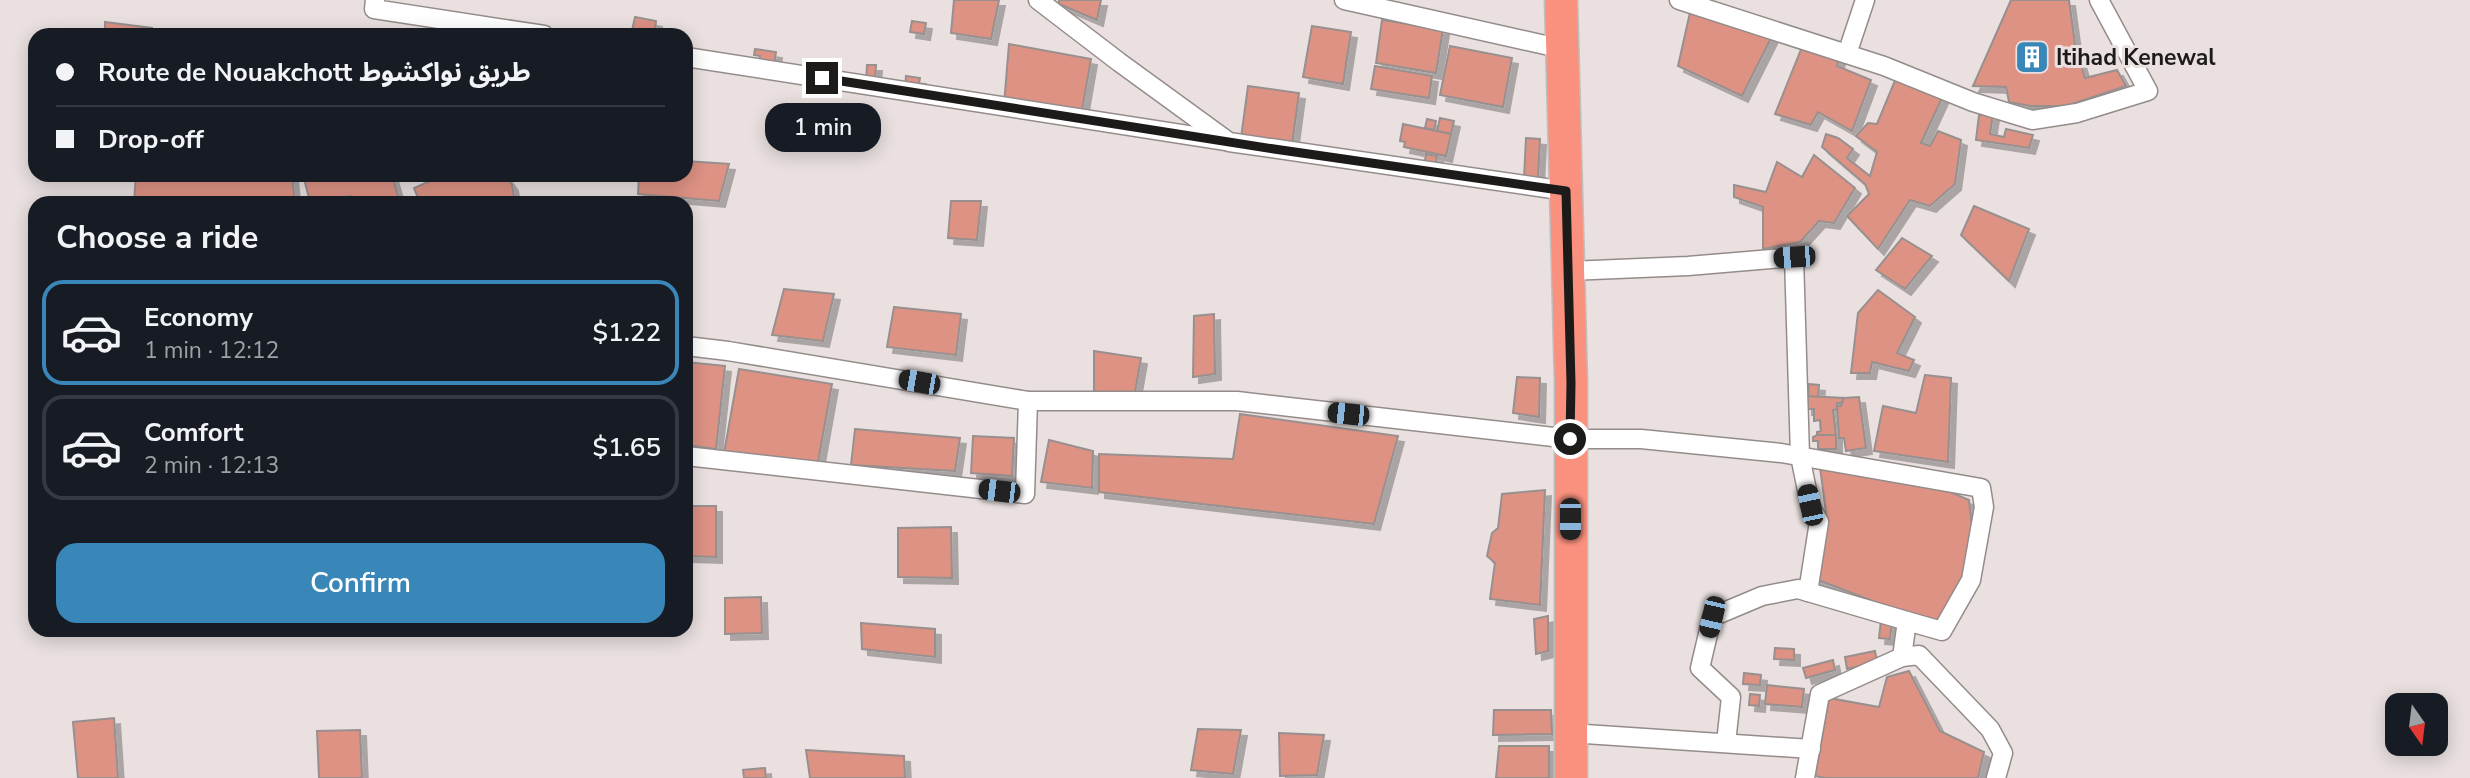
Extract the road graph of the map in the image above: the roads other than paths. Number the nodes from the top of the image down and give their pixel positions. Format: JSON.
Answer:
{"nodes":[{"id":1,"x":375,"y":0,"type":"edge"},
{"id":2,"x":1038,"y":0,"type":"edge"},
{"id":3,"x":1344,"y":0,"type":"edge"},
{"id":4,"x":1561,"y":0,"type":"edge"},
{"id":5,"x":1679,"y":0,"type":"edge"},
{"id":6,"x":1865,"y":0,"type":"edge"},
{"id":7,"x":2099,"y":0,"type":"edge"},
{"id":8,"x":1699,"y":3,"type":"edge"},
{"id":9,"x":498,"y":28,"type":"edge"},
{"id":10,"x":1563,"y":49,"type":"junction"},
{"id":11,"x":1847,"y":54,"type":"junction"},
{"id":12,"x":693,"y":58,"type":"edge"},
{"id":13,"x":1229,"y":142,"type":"junction"},
{"id":14,"x":1566,"y":191,"type":"junction"},
{"id":15,"x":1569,"y":271,"type":"junction"},
{"id":16,"x":693,"y":347,"type":"edge"},
{"id":17,"x":1028,"y":401,"type":"junction"},
{"id":18,"x":1570,"y":439,"type":"junction"},
{"id":19,"x":1800,"y":456,"type":"junction"},
{"id":20,"x":693,"y":457,"type":"edge"},
{"id":21,"x":1808,"y":592,"type":"junction"},
{"id":22,"x":1907,"y":621,"type":"junction"},
{"id":23,"x":1902,"y":657,"type":"junction"},
{"id":24,"x":1570,"y":733,"type":"junction"},
{"id":25,"x":1726,"y":743,"type":"junction"},
{"id":26,"x":1811,"y":749,"type":"junction"},
{"id":27,"x":1571,"y":778,"type":"edge"},
{"id":28,"x":1805,"y":778,"type":"edge"},
{"id":29,"x":1996,"y":778,"type":"edge"}],
"edges":[{"from":1,"to":9,"type":"street"},
{"from":2,"to":13,"type":"street"},
{"from":3,"to":10,"type":"street"},
{"from":4,"to":10,"type":"highway"},
{"from":5,"to":8,"type":"street"},
{"from":6,"to":11,"type":"street"},
{"from":7,"to":11,"type":"street"},
{"from":8,"to":11,"type":"street"},
{"from":10,"to":14,"type":"highway"},
{"from":12,"to":13,"type":"street"},
{"from":13,"to":14,"type":"street"},
{"from":14,"to":15,"type":"highway"},
{"from":15,"to":18,"type":"highway"},
{"from":15,"to":19,"type":"street"},
{"from":16,"to":17,"type":"street"},
{"from":17,"to":18,"type":"street"},
{"from":17,"to":20,"type":"street"},
{"from":18,"to":19,"type":"street"},
{"from":18,"to":24,"type":"highway"},
{"from":19,"to":21,"type":"street"},
{"from":19,"to":22,"type":"street"},
{"from":21,"to":22,"type":"street"},
{"from":21,"to":25,"type":"street"},
{"from":22,"to":23,"type":"street"},
{"from":23,"to":26,"type":"street"},
{"from":23,"to":29,"type":"street"},
{"from":24,"to":25,"type":"street"},
{"from":24,"to":27,"type":"highway"},
{"from":25,"to":26,"type":"street"},
{"from":26,"to":28,"type":"street"}]}
